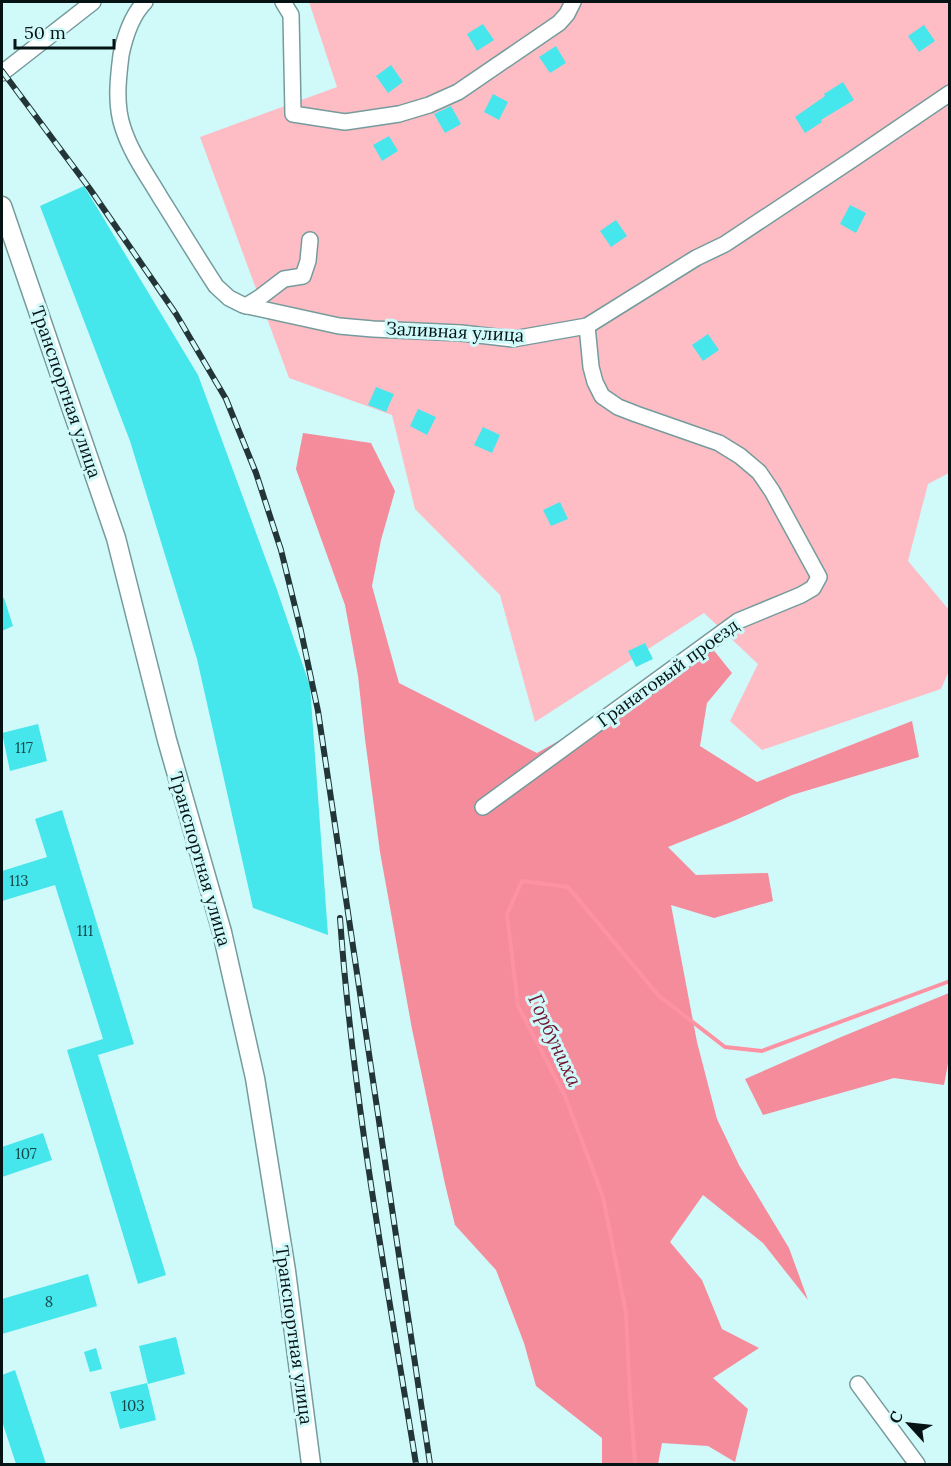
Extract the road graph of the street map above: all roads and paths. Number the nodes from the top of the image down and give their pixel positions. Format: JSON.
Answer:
{"nodes":[{"id":1,"x":93,"y":2,"type":"edge"},
{"id":2,"x":145,"y":2,"type":"edge"},
{"id":3,"x":283,"y":2,"type":"edge"},
{"id":4,"x":573,"y":2,"type":"edge"},
{"id":5,"x":2,"y":73,"type":"edge"},
{"id":6,"x":950,"y":93,"type":"edge"},
{"id":7,"x":2,"y":206,"type":"edge"},
{"id":8,"x":310,"y":240,"type":"dead end"},
{"id":9,"x":2,"y":249,"type":"edge"},
{"id":10,"x":24,"y":269,"type":"junction"},
{"id":11,"x":246,"y":306,"type":"junction"},
{"id":12,"x":587,"y":326,"type":"junction"},
{"id":13,"x":483,"y":807,"type":"dead end"},
{"id":14,"x":858,"y":1384,"type":"dead end"},
{"id":15,"x":311,"y":1464,"type":"edge"},
{"id":16,"x":917,"y":1464,"type":"edge"}],
"edges":[{"from":1,"to":5,"type":"street"},
{"from":2,"to":11,"type":"street","name":"Заливная улица"},
{"from":3,"to":4,"type":"street"},
{"from":6,"to":12,"type":"street","name":"Заливная улица"},
{"from":7,"to":10,"type":"main road","name":"Транспортная улица"},
{"from":8,"to":11,"type":"street"},
{"from":9,"to":10,"type":"main road"},
{"from":10,"to":15,"type":"main road","name":"Транспортная улица"},
{"from":11,"to":12,"type":"street","name":"Заливная улица"},
{"from":12,"to":13,"type":"street","name":"Гранатовый проезд"},
{"from":14,"to":16,"type":"street"}]}
